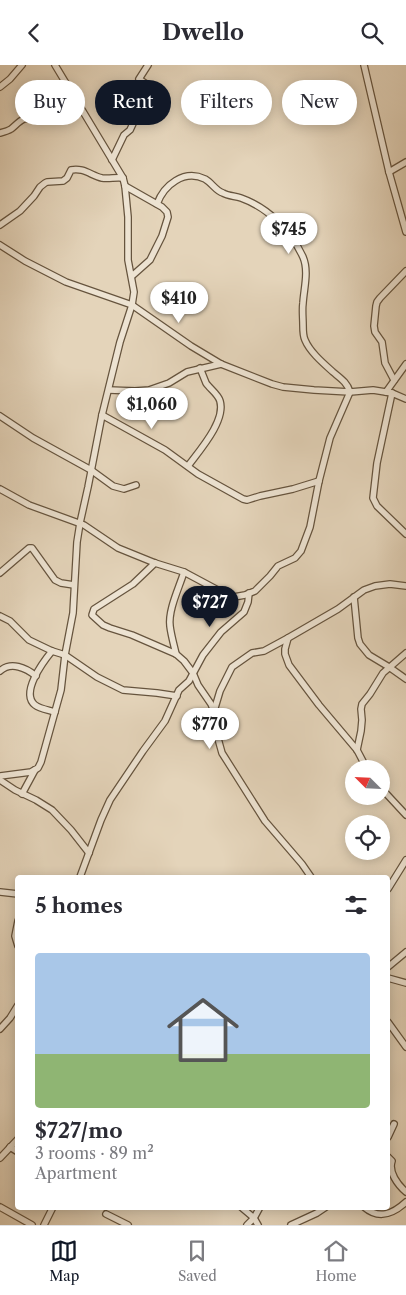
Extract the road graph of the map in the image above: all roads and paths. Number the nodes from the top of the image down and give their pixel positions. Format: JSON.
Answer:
{"nodes":[{"id":1,"x":22,"y":65,"type":"edge"},
{"id":2,"x":55,"y":65,"type":"edge"},
{"id":3,"x":148,"y":65,"type":"edge"},
{"id":4,"x":364,"y":65,"type":"edge"},
{"id":5,"x":64,"y":80,"type":"edge"},
{"id":6,"x":0,"y":87,"type":"edge"},
{"id":7,"x":85,"y":114,"type":"edge"},
{"id":8,"x":16,"y":125,"type":"edge"},
{"id":9,"x":0,"y":133,"type":"edge"},
{"id":10,"x":112,"y":160,"type":"junction"},
{"id":11,"x":406,"y":162,"type":"edge"},
{"id":12,"x":389,"y":172,"type":"junction"},
{"id":13,"x":123,"y":178,"type":"junction"},
{"id":14,"x":125,"y":186,"type":"junction"},
{"id":15,"x":157,"y":204,"type":"junction"},
{"id":16,"x":0,"y":225,"type":"edge"},
{"id":17,"x":406,"y":232,"type":"edge"},
{"id":18,"x":0,"y":245,"type":"edge"},
{"id":19,"x":406,"y":271,"type":"edge"},
{"id":20,"x":132,"y":276,"type":"junction"},
{"id":21,"x":132,"y":305,"type":"junction"},
{"id":22,"x":221,"y":364,"type":"junction"},
{"id":23,"x":406,"y":364,"type":"edge"},
{"id":24,"x":200,"y":368,"type":"junction"},
{"id":25,"x":394,"y":380,"type":"junction"},
{"id":26,"x":109,"y":390,"type":"junction"},
{"id":27,"x":350,"y":392,"type":"junction"},
{"id":28,"x":389,"y":393,"type":"junction"},
{"id":29,"x":406,"y":399,"type":"edge"},
{"id":30,"x":102,"y":415,"type":"junction"},
{"id":31,"x":0,"y":416,"type":"edge"},
{"id":32,"x":188,"y":466,"type":"junction"},
{"id":33,"x":91,"y":470,"type":"junction"},
{"id":34,"x":319,"y":481,"type":"junction"},
{"id":35,"x":136,"y":485,"type":"dead end"},
{"id":36,"x":0,"y":489,"type":"edge"},
{"id":37,"x":80,"y":523,"type":"junction"},
{"id":38,"x":406,"y":534,"type":"edge"},
{"id":39,"x":155,"y":563,"type":"junction"},
{"id":40,"x":0,"y":573,"type":"edge"},
{"id":41,"x":184,"y":573,"type":"junction"},
{"id":42,"x":74,"y":585,"type":"junction"},
{"id":43,"x":406,"y":586,"type":"edge"},
{"id":44,"x":249,"y":593,"type":"junction"},
{"id":45,"x":354,"y":597,"type":"junction"},
{"id":46,"x":0,"y":616,"type":"edge"},
{"id":47,"x":288,"y":638,"type":"junction"},
{"id":48,"x":52,"y":651,"type":"junction"},
{"id":49,"x":406,"y":653,"type":"edge"},
{"id":50,"x":176,"y":654,"type":"junction"},
{"id":51,"x":65,"y":655,"type":"junction"},
{"id":52,"x":389,"y":667,"type":"junction"},
{"id":53,"x":0,"y":671,"type":"edge"},
{"id":54,"x":193,"y":673,"type":"junction"},
{"id":55,"x":36,"y":676,"type":"junction"},
{"id":56,"x":406,"y":679,"type":"edge"},
{"id":57,"x":176,"y":696,"type":"junction"},
{"id":58,"x":214,"y":711,"type":"junction"},
{"id":59,"x":54,"y":712,"type":"junction"},
{"id":60,"x":357,"y":750,"type":"junction"},
{"id":61,"x":362,"y":760,"type":"edge"},
{"id":62,"x":35,"y":770,"type":"junction"},
{"id":63,"x":0,"y":776,"type":"edge"},
{"id":64,"x":0,"y":780,"type":"edge"},
{"id":65,"x":22,"y":794,"type":"junction"},
{"id":66,"x":390,"y":798,"type":"edge"},
{"id":67,"x":406,"y":815,"type":"edge"},
{"id":68,"x":89,"y":853,"type":"junction"},
{"id":69,"x":406,"y":860,"type":"edge"},
{"id":70,"x":81,"y":875,"type":"edge"},
{"id":71,"x":310,"y":875,"type":"edge"},
{"id":72,"x":390,"y":886,"type":"edge"},
{"id":73,"x":0,"y":892,"type":"edge"},
{"id":74,"x":15,"y":894,"type":"edge"},
{"id":75,"x":406,"y":952,"type":"edge"},
{"id":76,"x":390,"y":965,"type":"edge"},
{"id":77,"x":390,"y":979,"type":"edge"},
{"id":78,"x":406,"y":983,"type":"edge"},
{"id":79,"x":15,"y":1010,"type":"edge"},
{"id":80,"x":390,"y":1025,"type":"edge"},
{"id":81,"x":0,"y":1029,"type":"edge"},
{"id":82,"x":406,"y":1047,"type":"edge"},
{"id":83,"x":394,"y":1124,"type":"dead end"},
{"id":84,"x":390,"y":1133,"type":"edge"},
{"id":85,"x":15,"y":1142,"type":"edge"},
{"id":86,"x":10,"y":1147,"type":"junction"},
{"id":87,"x":15,"y":1150,"type":"edge"},
{"id":88,"x":0,"y":1158,"type":"edge"},
{"id":89,"x":390,"y":1167,"type":"edge"},
{"id":90,"x":406,"y":1192,"type":"edge"},
{"id":91,"x":406,"y":1202,"type":"edge"},
{"id":92,"x":0,"y":1207,"type":"edge"},
{"id":93,"x":52,"y":1210,"type":"edge"},
{"id":94,"x":244,"y":1210,"type":"edge"},
{"id":95,"x":258,"y":1210,"type":"edge"},
{"id":96,"x":322,"y":1210,"type":"edge"},
{"id":97,"x":368,"y":1210,"type":"edge"},
{"id":98,"x":106,"y":1214,"type":"dead end"},
{"id":99,"x":254,"y":1218,"type":"junction"},
{"id":100,"x":32,"y":1225,"type":"edge"},
{"id":101,"x":44,"y":1225,"type":"edge"},
{"id":102,"x":128,"y":1225,"type":"edge"},
{"id":103,"x":247,"y":1225,"type":"edge"},
{"id":104,"x":258,"y":1225,"type":"edge"},
{"id":105,"x":291,"y":1225,"type":"edge"}],
"edges":[{"from":1,"to":6,"type":"street"},
{"from":2,"to":5,"type":"street"},
{"from":3,"to":10,"type":"street"},
{"from":4,"to":12,"type":"street"},
{"from":7,"to":10,"type":"street"},
{"from":8,"to":9,"type":"street"},
{"from":10,"to":13,"type":"street"},
{"from":11,"to":12,"type":"street"},
{"from":12,"to":17,"type":"street"},
{"from":13,"to":14,"type":"street"},
{"from":13,"to":16,"type":"street"},
{"from":14,"to":15,"type":"street"},
{"from":14,"to":20,"type":"street"},
{"from":15,"to":20,"type":"street"},
{"from":15,"to":27,"type":"street"},
{"from":18,"to":21,"type":"street"},
{"from":19,"to":25,"type":"street"},
{"from":20,"to":21,"type":"street"},
{"from":21,"to":22,"type":"street"},
{"from":21,"to":26,"type":"street"},
{"from":22,"to":24,"type":"street"},
{"from":22,"to":27,"type":"street"},
{"from":23,"to":25,"type":"street"},
{"from":24,"to":26,"type":"street"},
{"from":24,"to":32,"type":"street"},
{"from":25,"to":28,"type":"street"},
{"from":26,"to":30,"type":"street"},
{"from":27,"to":28,"type":"street"},
{"from":27,"to":34,"type":"street"},
{"from":28,"to":29,"type":"street"},
{"from":28,"to":38,"type":"street"},
{"from":30,"to":32,"type":"street"},
{"from":30,"to":33,"type":"street"},
{"from":31,"to":33,"type":"street"},
{"from":32,"to":34,"type":"street"},
{"from":33,"to":35,"type":"street"},
{"from":33,"to":37,"type":"street"},
{"from":34,"to":44,"type":"street"},
{"from":36,"to":37,"type":"street"},
{"from":37,"to":39,"type":"street"},
{"from":37,"to":42,"type":"street"},
{"from":39,"to":41,"type":"street"},
{"from":39,"to":50,"type":"street"},
{"from":40,"to":42,"type":"street"},
{"from":41,"to":44,"type":"street"},
{"from":41,"to":50,"type":"street"},
{"from":42,"to":51,"type":"street"},
{"from":43,"to":45,"type":"street"},
{"from":44,"to":54,"type":"street"},
{"from":45,"to":47,"type":"street"},
{"from":45,"to":52,"type":"street"},
{"from":46,"to":48,"type":"street"},
{"from":47,"to":58,"type":"street"},
{"from":47,"to":60,"type":"street"},
{"from":48,"to":51,"type":"street"},
{"from":48,"to":55,"type":"street"},
{"from":49,"to":52,"type":"street"},
{"from":50,"to":54,"type":"street"},
{"from":51,"to":57,"type":"street"},
{"from":51,"to":59,"type":"street"},
{"from":52,"to":56,"type":"street"},
{"from":52,"to":60,"type":"street"},
{"from":53,"to":55,"type":"street"},
{"from":54,"to":57,"type":"street"},
{"from":54,"to":58,"type":"street"},
{"from":55,"to":59,"type":"street"},
{"from":57,"to":68,"type":"street"},
{"from":58,"to":71,"type":"street"},
{"from":59,"to":62,"type":"street"},
{"from":60,"to":61,"type":"street"},
{"from":62,"to":63,"type":"street"},
{"from":62,"to":65,"type":"street"},
{"from":64,"to":65,"type":"street"},
{"from":65,"to":68,"type":"street"},
{"from":66,"to":67,"type":"street"},
{"from":68,"to":70,"type":"street"},
{"from":69,"to":72,"type":"street"},
{"from":73,"to":74,"type":"street"},
{"from":75,"to":76,"type":"street"},
{"from":77,"to":78,"type":"street"},
{"from":79,"to":81,"type":"street"},
{"from":80,"to":82,"type":"street"},
{"from":83,"to":84,"type":"street"},
{"from":85,"to":86,"type":"street"},
{"from":86,"to":87,"type":"street"},
{"from":86,"to":88,"type":"street"},
{"from":89,"to":90,"type":"street"},
{"from":91,"to":97,"type":"street"},
{"from":92,"to":100,"type":"street"},
{"from":93,"to":101,"type":"street"},
{"from":94,"to":99,"type":"street"},
{"from":95,"to":99,"type":"street"},
{"from":96,"to":105,"type":"street"},
{"from":98,"to":102,"type":"street"},
{"from":99,"to":103,"type":"street"},
{"from":99,"to":104,"type":"street"}]}
